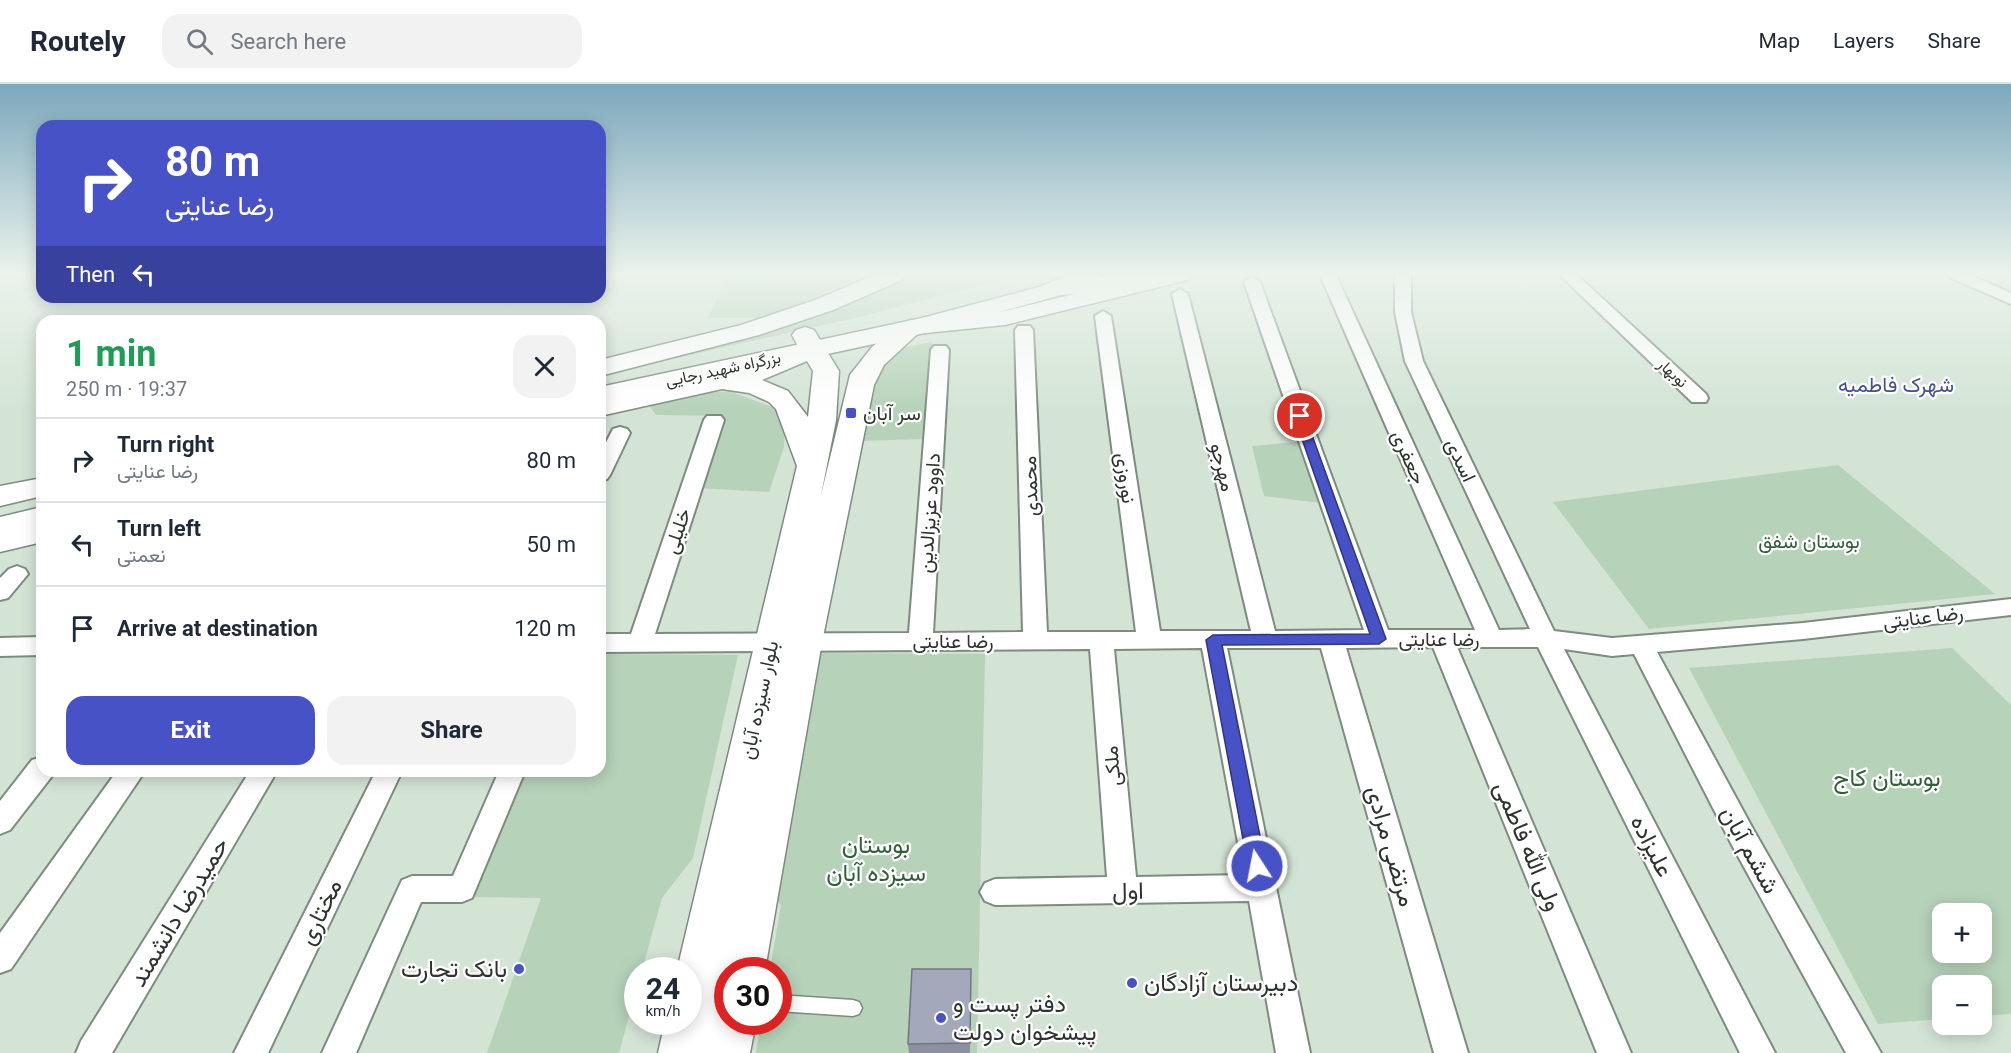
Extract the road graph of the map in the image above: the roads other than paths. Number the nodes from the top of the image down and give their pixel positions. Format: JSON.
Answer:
{"nodes":[{"id":1,"x":779,"y":320,"type":"edge"},
{"id":2,"x":887,"y":320,"type":"edge"},
{"id":3,"x":935,"y":320,"type":"edge"},
{"id":4,"x":981,"y":320,"type":"edge"},
{"id":5,"x":1104,"y":320,"type":"edge"},
{"id":6,"x":1188,"y":320,"type":"edge"},
{"id":7,"x":1266,"y":320,"type":"edge"},
{"id":8,"x":1348,"y":320,"type":"edge"},
{"id":9,"x":1405,"y":320,"type":"edge"},
{"id":10,"x":1616,"y":320,"type":"edge"},
{"id":11,"x":918,"y":326,"type":"junction"},
{"id":12,"x":1024,"y":330,"type":"dead end"},
{"id":13,"x":809,"y":342,"type":"junction"},
{"id":14,"x":940,"y":350,"type":"dead end"},
{"id":15,"x":606,"y":366,"type":"edge"},
{"id":16,"x":606,"y":378,"type":"edge"},
{"id":17,"x":715,"y":383,"type":"junction"},
{"id":18,"x":860,"y":385,"type":"junction"},
{"id":19,"x":824,"y":389,"type":"junction"},
{"id":20,"x":606,"y":393,"type":"edge"},
{"id":21,"x":1699,"y":398,"type":"dead end"},
{"id":22,"x":606,"y":407,"type":"edge"},
{"id":23,"x":714,"y":420,"type":"dead end"},
{"id":24,"x":620,"y":433,"type":"dead end"},
{"id":25,"x":606,"y":462,"type":"edge"},
{"id":26,"x":812,"y":466,"type":"junction"},
{"id":27,"x":36,"y":488,"type":"edge"},
{"id":28,"x":0,"y":496,"type":"edge"},
{"id":29,"x":36,"y":503,"type":"edge"},
{"id":30,"x":0,"y":511,"type":"edge"},
{"id":31,"x":36,"y":518,"type":"edge"},
{"id":32,"x":0,"y":527,"type":"edge"},
{"id":33,"x":36,"y":533,"type":"edge"},
{"id":34,"x":0,"y":542,"type":"edge"},
{"id":35,"x":17,"y":574,"type":"dead end"},
{"id":36,"x":0,"y":592,"type":"edge"},
{"id":37,"x":2010,"y":608,"type":"edge"},
{"id":38,"x":1491,"y":638,"type":"junction"},
{"id":39,"x":1546,"y":638,"type":"junction"},
{"id":40,"x":1331,"y":639,"type":"junction"},
{"id":41,"x":1379,"y":639,"type":"junction"},
{"id":42,"x":1442,"y":639,"type":"junction"},
{"id":43,"x":1035,"y":640,"type":"junction"},
{"id":44,"x":1101,"y":640,"type":"junction"},
{"id":45,"x":1149,"y":640,"type":"junction"},
{"id":46,"x":1213,"y":640,"type":"junction"},
{"id":47,"x":1265,"y":640,"type":"junction"},
{"id":48,"x":920,"y":641,"type":"junction"},
{"id":49,"x":640,"y":642,"type":"junction"},
{"id":50,"x":777,"y":642,"type":"junction"},
{"id":51,"x":606,"y":643,"type":"edge"},
{"id":52,"x":1641,"y":644,"type":"junction"},
{"id":53,"x":36,"y":647,"type":"edge"},
{"id":54,"x":5,"y":653,"type":"edge"},
{"id":55,"x":36,"y":776,"type":"edge"},
{"id":56,"x":128,"y":777,"type":"edge"},
{"id":57,"x":260,"y":777,"type":"edge"},
{"id":58,"x":386,"y":777,"type":"edge"},
{"id":59,"x":509,"y":777,"type":"edge"},
{"id":60,"x":0,"y":822,"type":"edge"},
{"id":61,"x":1262,"y":888,"type":"junction"},
{"id":62,"x":1123,"y":891,"type":"junction"},
{"id":63,"x":995,"y":892,"type":"dead end"},
{"id":64,"x":743,"y":957,"type":"edge"},
{"id":65,"x":0,"y":959,"type":"edge"},
{"id":66,"x":792,"y":1004,"type":"edge"},
{"id":67,"x":853,"y":1008,"type":"dead end"},
{"id":68,"x":729,"y":1035,"type":"edge"},
{"id":69,"x":93,"y":1053,"type":"edge"},
{"id":70,"x":251,"y":1053,"type":"edge"},
{"id":71,"x":339,"y":1053,"type":"edge"},
{"id":72,"x":682,"y":1053,"type":"edge"},
{"id":73,"x":726,"y":1053,"type":"edge"},
{"id":74,"x":1293,"y":1053,"type":"edge"},
{"id":75,"x":1451,"y":1053,"type":"edge"},
{"id":76,"x":1614,"y":1053,"type":"edge"},
{"id":77,"x":1758,"y":1053,"type":"edge"},
{"id":78,"x":1864,"y":1053,"type":"edge"}],
"edges":[{"from":1,"to":15,"type":"main road"},
{"from":2,"to":13,"type":"main road","name":"بزرگراه شهید رجایی"},
{"from":3,"to":11,"type":"main road","name":"بزرگراه شهید رجایی"},
{"from":4,"to":11,"type":"main road"},
{"from":5,"to":45,"type":"street","name":"نوروزی"},
{"from":6,"to":47,"type":"street","name":"مهرجو"},
{"from":7,"to":41,"type":"street"},
{"from":8,"to":38,"type":"street","name":"جعفری"},
{"from":9,"to":39,"type":"street","name":"اسدی"},
{"from":10,"to":21,"type":"street","name":"نوبهار"},
{"from":11,"to":13,"type":"main road","name":"بزرگراه شهید رجایی"},
{"from":11,"to":18,"type":"main road","name":"بلوار سیزده آبان"},
{"from":12,"to":43,"type":"street","name":"محمدی"},
{"from":13,"to":16,"type":"main road","name":"بزرگراه شهید رجایی"},
{"from":13,"to":17,"type":"main road"},
{"from":13,"to":19,"type":"main road","name":"بلوار سیزده آبان"},
{"from":13,"to":20,"type":"main road","name":"بزرگراه شهید رجایی"},
{"from":14,"to":48,"type":"street","name":"داوود عزیزالدین"},
{"from":17,"to":22,"type":"main road"},
{"from":17,"to":26,"type":"main road"},
{"from":18,"to":19,"type":"main road"},
{"from":18,"to":50,"type":"main road","name":"بلوار سیزده آبان"},
{"from":19,"to":26,"type":"main road","name":"بلوار سیزده آبان"},
{"from":23,"to":49,"type":"street","name":"خلیلی"},
{"from":24,"to":25,"type":"street"},
{"from":26,"to":50,"type":"main road","name":"بلوار سیزده آبان"},
{"from":27,"to":28,"type":"main road"},
{"from":29,"to":30,"type":"main road"},
{"from":31,"to":32,"type":"main road"},
{"from":33,"to":34,"type":"main road"},
{"from":35,"to":36,"type":"street"},
{"from":37,"to":52,"type":"street","name":"رضا عنایتی"},
{"from":38,"to":39,"type":"street","name":"رضا عنایتی"},
{"from":38,"to":42,"type":"street","name":"رضا عنایتی"},
{"from":39,"to":52,"type":"street","name":"رضا عنایتی"},
{"from":39,"to":77,"type":"street","name":"علیزاده"},
{"from":40,"to":41,"type":"street","name":"رضا عنایتی"},
{"from":40,"to":47,"type":"street","name":"رضا عنایتی"},
{"from":40,"to":75,"type":"street","name":"مرتضی مرادی"},
{"from":41,"to":42,"type":"street","name":"رضا عنایتی"},
{"from":42,"to":76,"type":"street","name":"ولی الله فاطمی"},
{"from":43,"to":44,"type":"street","name":"رضا عنایتی"},
{"from":43,"to":48,"type":"street","name":"رضا عنایتی"},
{"from":44,"to":45,"type":"street","name":"رضا عنایتی"},
{"from":44,"to":62,"type":"street","name":"ملکی"},
{"from":45,"to":46,"type":"street","name":"رضا عنایتی"},
{"from":46,"to":47,"type":"street","name":"رضا عنایتی"},
{"from":46,"to":61,"type":"street"},
{"from":48,"to":50,"type":"street","name":"رضا عنایتی"},
{"from":49,"to":50,"type":"street","name":"رضا عنایتی"},
{"from":49,"to":51,"type":"street","name":"رضا عنایتی"},
{"from":50,"to":64,"type":"main road","name":"بلوار سیزده آبان"},
{"from":50,"to":72,"type":"main road","name":"بلوار سیزده آبان"},
{"from":52,"to":78,"type":"street","name":"ششم آبان"},
{"from":53,"to":54,"type":"street"},
{"from":55,"to":60,"type":"street"},
{"from":56,"to":65,"type":"street"},
{"from":57,"to":69,"type":"street","name":"حمیدرضا دانشمند"},
{"from":58,"to":70,"type":"street","name":"مختاری"},
{"from":59,"to":71,"type":"street"},
{"from":61,"to":62,"type":"street","name":"اول"},
{"from":61,"to":74,"type":"street"},
{"from":62,"to":63,"type":"street","name":"اول"},
{"from":66,"to":67,"type":"lane"},
{"from":68,"to":73,"type":"main road"}]}
